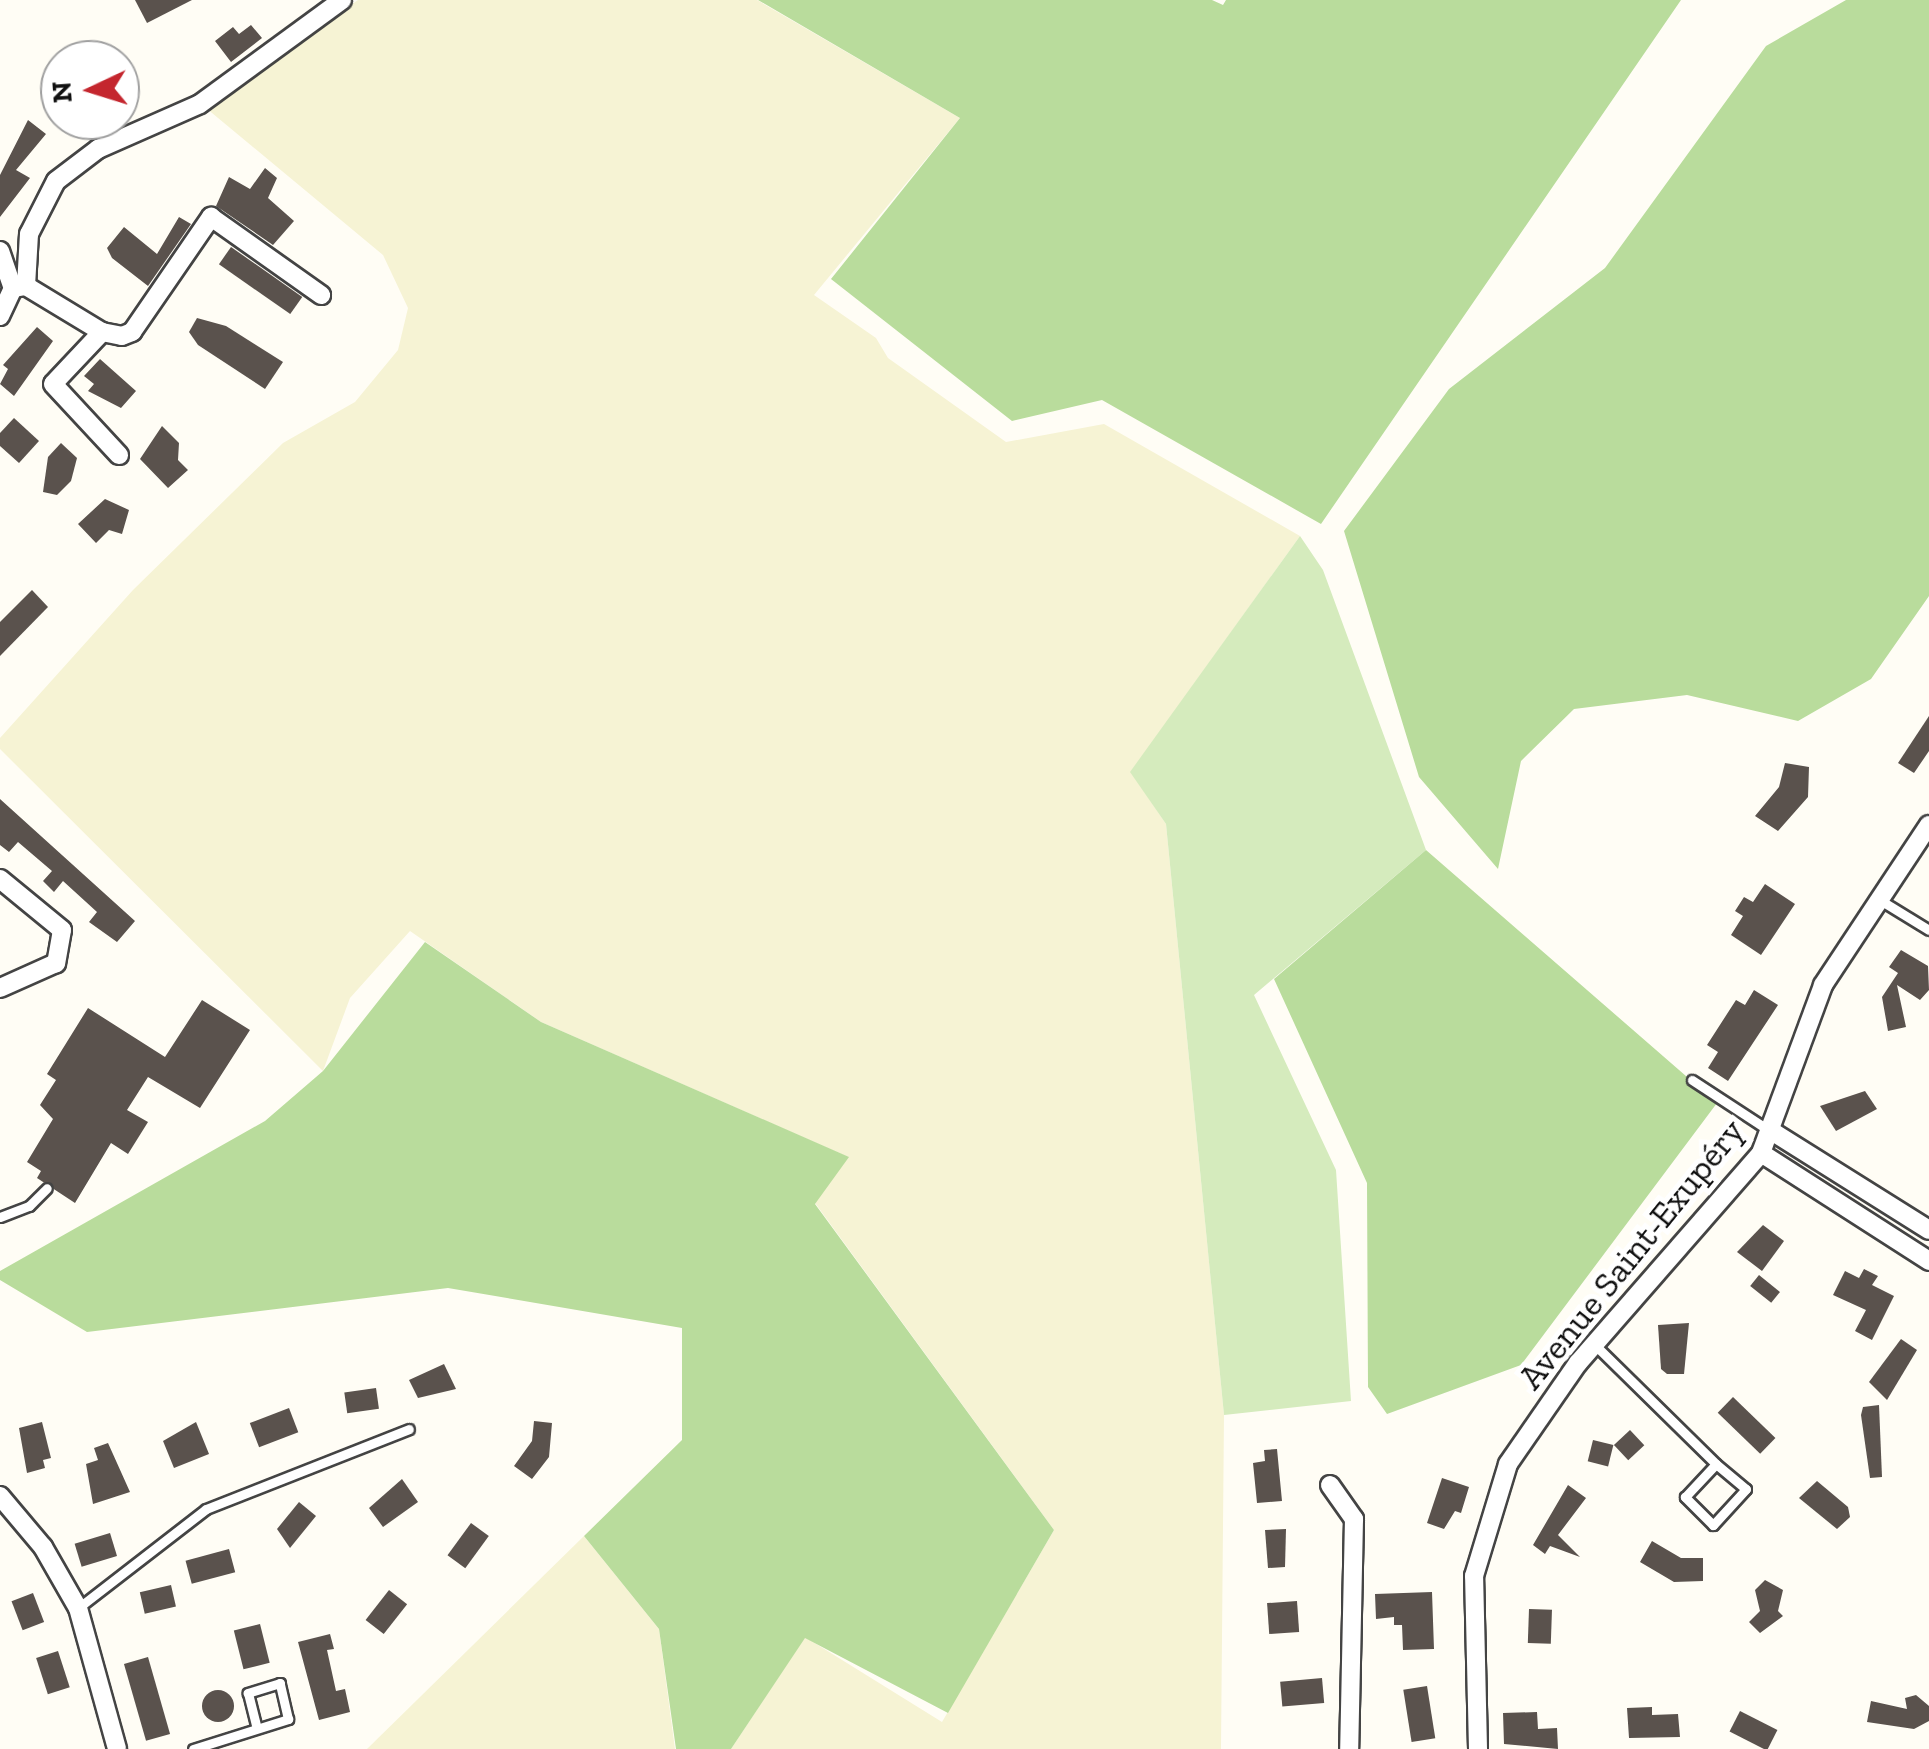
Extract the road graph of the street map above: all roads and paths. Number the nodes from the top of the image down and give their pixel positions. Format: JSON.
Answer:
{"nodes":[{"id":1,"x":342,"y":0,"type":"edge"},
{"id":2,"x":0,"y":251,"type":"edge"},
{"id":3,"x":20,"y":287,"type":"junction"},
{"id":4,"x":321,"y":295,"type":"dead end"},
{"id":5,"x":0,"y":316,"type":"edge"},
{"id":6,"x":102,"y":332,"type":"junction"},
{"id":7,"x":118,"y":455,"type":"dead end"},
{"id":8,"x":1929,"y":825,"type":"edge"},
{"id":9,"x":0,"y":879,"type":"edge"},
{"id":10,"x":1878,"y":898,"type":"junction"},
{"id":11,"x":1929,"y":930,"type":"edge"},
{"id":12,"x":0,"y":988,"type":"edge"},
{"id":13,"x":1692,"y":1080,"type":"dead end"},
{"id":14,"x":1772,"y":1132,"type":"junction"},
{"id":15,"x":1761,"y":1153,"type":"junction"},
{"id":16,"x":46,"y":1188,"type":"dead end"},
{"id":17,"x":0,"y":1217,"type":"edge"},
{"id":18,"x":1929,"y":1230,"type":"edge"},
{"id":19,"x":1929,"y":1261,"type":"edge"},
{"id":20,"x":1596,"y":1346,"type":"junction"},
{"id":21,"x":409,"y":1429,"type":"dead end"},
{"id":22,"x":1716,"y":1464,"type":"junction"},
{"id":23,"x":1330,"y":1485,"type":"dead end"},
{"id":24,"x":0,"y":1496,"type":"edge"},
{"id":25,"x":78,"y":1608,"type":"junction"},
{"id":26,"x":257,"y":1728,"type":"junction"},
{"id":27,"x":117,"y":1749,"type":"edge"},
{"id":28,"x":193,"y":1749,"type":"edge"},
{"id":29,"x":1349,"y":1749,"type":"edge"},
{"id":30,"x":1478,"y":1749,"type":"edge"}],
"edges":[{"from":1,"to":3,"type":"street"},
{"from":2,"to":3,"type":"street"},
{"from":3,"to":5,"type":"street"},
{"from":3,"to":6,"type":"street"},
{"from":4,"to":6,"type":"street"},
{"from":6,"to":7,"type":"street"},
{"from":8,"to":10,"type":"street","name":"Avenue Saint-Exupéry"},
{"from":9,"to":12,"type":"street"},
{"from":10,"to":11,"type":"lane"},
{"from":10,"to":14,"type":"street","name":"Avenue Saint-Exupéry"},
{"from":13,"to":14,"type":"lane"},
{"from":14,"to":15,"type":"street","name":"Avenue Saint-Exupéry"},
{"from":14,"to":18,"type":"street"},
{"from":15,"to":19,"type":"street"},
{"from":15,"to":20,"type":"street","name":"Avenue Saint-Exupéry"},
{"from":16,"to":17,"type":"lane"},
{"from":20,"to":22,"type":"lane"},
{"from":20,"to":30,"type":"street","name":"Avenue Saint-Exupéry"},
{"from":21,"to":25,"type":"lane"},
{"from":22,"to":22,"type":"lane"},
{"from":23,"to":29,"type":"street"},
{"from":24,"to":25,"type":"street"},
{"from":25,"to":27,"type":"street"},
{"from":26,"to":26,"type":"lane"},
{"from":26,"to":28,"type":"lane"}]}
